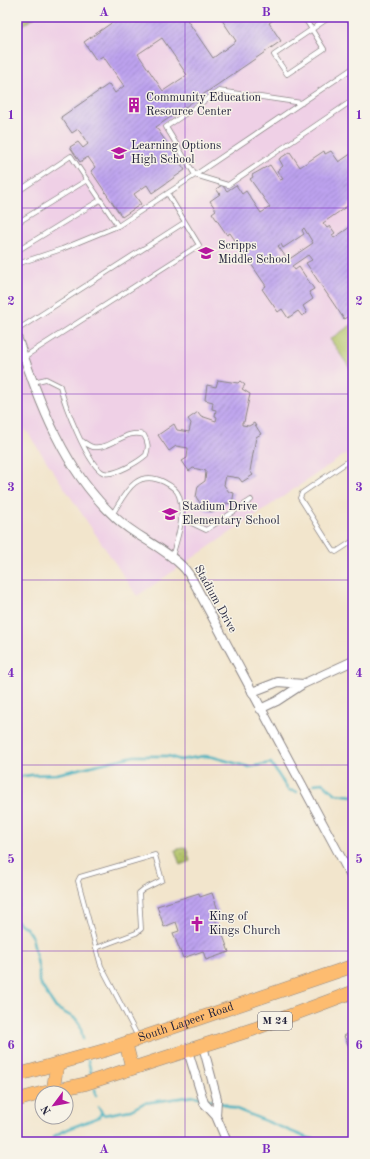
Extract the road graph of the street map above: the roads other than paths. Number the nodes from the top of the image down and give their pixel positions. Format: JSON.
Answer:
{"nodes":[{"id":1,"x":304,"y":17,"type":"edge"},
{"id":2,"x":330,"y":17,"type":"edge"},
{"id":3,"x":350,"y":17,"type":"edge"},
{"id":4,"x":353,"y":21,"type":"edge"},
{"id":5,"x":312,"y":30,"type":"junction"},
{"id":6,"x":353,"y":68,"type":"edge"},
{"id":7,"x":353,"y":100,"type":"edge"},
{"id":8,"x":302,"y":103,"type":"junction"},
{"id":9,"x":195,"y":175,"type":"junction"},
{"id":10,"x":87,"y":180,"type":"junction"},
{"id":11,"x":17,"y":192,"type":"edge"},
{"id":12,"x":168,"y":194,"type":"junction"},
{"id":13,"x":100,"y":200,"type":"junction"},
{"id":14,"x":185,"y":222,"type":"junction"},
{"id":15,"x":17,"y":224,"type":"edge"},
{"id":16,"x":118,"y":226,"type":"junction"},
{"id":17,"x":17,"y":251,"type":"edge"},
{"id":18,"x":17,"y":264,"type":"edge"},
{"id":19,"x":17,"y":330,"type":"edge"},
{"id":20,"x":17,"y":337,"type":"edge"},
{"id":21,"x":24,"y":357,"type":"junction"},
{"id":22,"x":33,"y":382,"type":"junction"},
{"id":23,"x":82,"y":441,"type":"junction"},
{"id":24,"x":353,"y":458,"type":"edge"},
{"id":25,"x":251,"y":500,"type":"dead end"},
{"id":26,"x":112,"y":515,"type":"junction"},
{"id":27,"x":181,"y":518,"type":"junction"},
{"id":28,"x":353,"y":541,"type":"edge"},
{"id":29,"x":172,"y":557,"type":"junction"},
{"id":30,"x":353,"y":661,"type":"edge"},
{"id":31,"x":303,"y":684,"type":"junction"},
{"id":32,"x":252,"y":692,"type":"junction"},
{"id":33,"x":260,"y":708,"type":"junction"},
{"id":34,"x":353,"y":880,"type":"edge"},
{"id":35,"x":96,"y":948,"type":"junction"},
{"id":36,"x":353,"y":966,"type":"edge"},
{"id":37,"x":353,"y":985,"type":"edge"},
{"id":38,"x":353,"y":992,"type":"edge"},
{"id":39,"x":306,"y":1010,"type":"junction"},
{"id":40,"x":139,"y":1039,"type":"junction"},
{"id":41,"x":126,"y":1044,"type":"junction"},
{"id":42,"x":203,"y":1046,"type":"junction"},
{"id":43,"x":188,"y":1051,"type":"junction"},
{"id":44,"x":57,"y":1065,"type":"junction"},
{"id":45,"x":132,"y":1068,"type":"junction"},
{"id":46,"x":17,"y":1075,"type":"edge"},
{"id":47,"x":49,"y":1085,"type":"edge"},
{"id":48,"x":74,"y":1086,"type":"edge"},
{"id":49,"x":34,"y":1095,"type":"edge"},
{"id":50,"x":17,"y":1100,"type":"edge"},
{"id":51,"x":216,"y":1116,"type":"junction"},
{"id":52,"x":227,"y":1142,"type":"edge"}],
"edges":[{"from":1,"to":5,"type":"lane"},
{"from":2,"to":5,"type":"lane"},
{"from":3,"to":4,"type":"street"},
{"from":5,"to":5,"type":"lane"},
{"from":6,"to":8,"type":"lane"},
{"from":7,"to":9,"type":"lane"},
{"from":8,"to":9,"type":"lane"},
{"from":8,"to":9,"type":"lane"},
{"from":9,"to":12,"type":"lane"},
{"from":10,"to":11,"type":"lane"},
{"from":10,"to":13,"type":"lane"},
{"from":10,"to":15,"type":"lane"},
{"from":12,"to":14,"type":"lane"},
{"from":12,"to":16,"type":"lane"},
{"from":13,"to":16,"type":"lane"},
{"from":13,"to":17,"type":"lane"},
{"from":14,"to":19,"type":"lane"},
{"from":14,"to":21,"type":"lane"},
{"from":16,"to":18,"type":"lane"},
{"from":20,"to":21,"type":"street","name":"Stadium Drive"},
{"from":21,"to":22,"type":"street","name":"Stadium Drive"},
{"from":22,"to":23,"type":"lane"},
{"from":22,"to":26,"type":"street","name":"Stadium Drive"},
{"from":23,"to":23,"type":"lane"},
{"from":24,"to":28,"type":"lane"},
{"from":25,"to":27,"type":"lane"},
{"from":26,"to":27,"type":"lane"},
{"from":26,"to":29,"type":"street","name":"Stadium Drive"},
{"from":27,"to":29,"type":"lane"},
{"from":29,"to":32,"type":"street","name":"Stadium Drive"},
{"from":30,"to":31,"type":"street"},
{"from":31,"to":32,"type":"street"},
{"from":31,"to":33,"type":"street"},
{"from":32,"to":33,"type":"street","name":"Stadium Drive"},
{"from":33,"to":34,"type":"street","name":"Stadium Drive"},
{"from":35,"to":35,"type":"lane"},
{"from":35,"to":40,"type":"lane"},
{"from":36,"to":40,"type":"main road","name":"South Lapeer Road","number":"M 24"},
{"from":37,"to":39,"type":"main road"},
{"from":38,"to":39,"type":"main road","name":"South Lapeer Road","number":"M 24"},
{"from":39,"to":42,"type":"main road","name":"South Lapeer Road","number":"M 24"},
{"from":40,"to":41,"type":"main road","name":"South Lapeer Road","number":"M 24"},
{"from":41,"to":44,"type":"main road","name":"South Lapeer Road","number":"M 24"},
{"from":41,"to":45,"type":"main road"},
{"from":42,"to":43,"type":"main road","name":"South Lapeer Road","number":"M 24"},
{"from":42,"to":51,"type":"street"},
{"from":43,"to":45,"type":"main road","name":"South Lapeer Road","number":"M 24"},
{"from":43,"to":51,"type":"street"},
{"from":44,"to":46,"type":"main road","name":"South Lapeer Road","number":"M 24"},
{"from":44,"to":47,"type":"main road"},
{"from":45,"to":48,"type":"main road","name":"South Lapeer Road","number":"M 24"},
{"from":49,"to":50,"type":"main road","name":"South Lapeer Road","number":"M 24"},
{"from":51,"to":52,"type":"street"}]}
